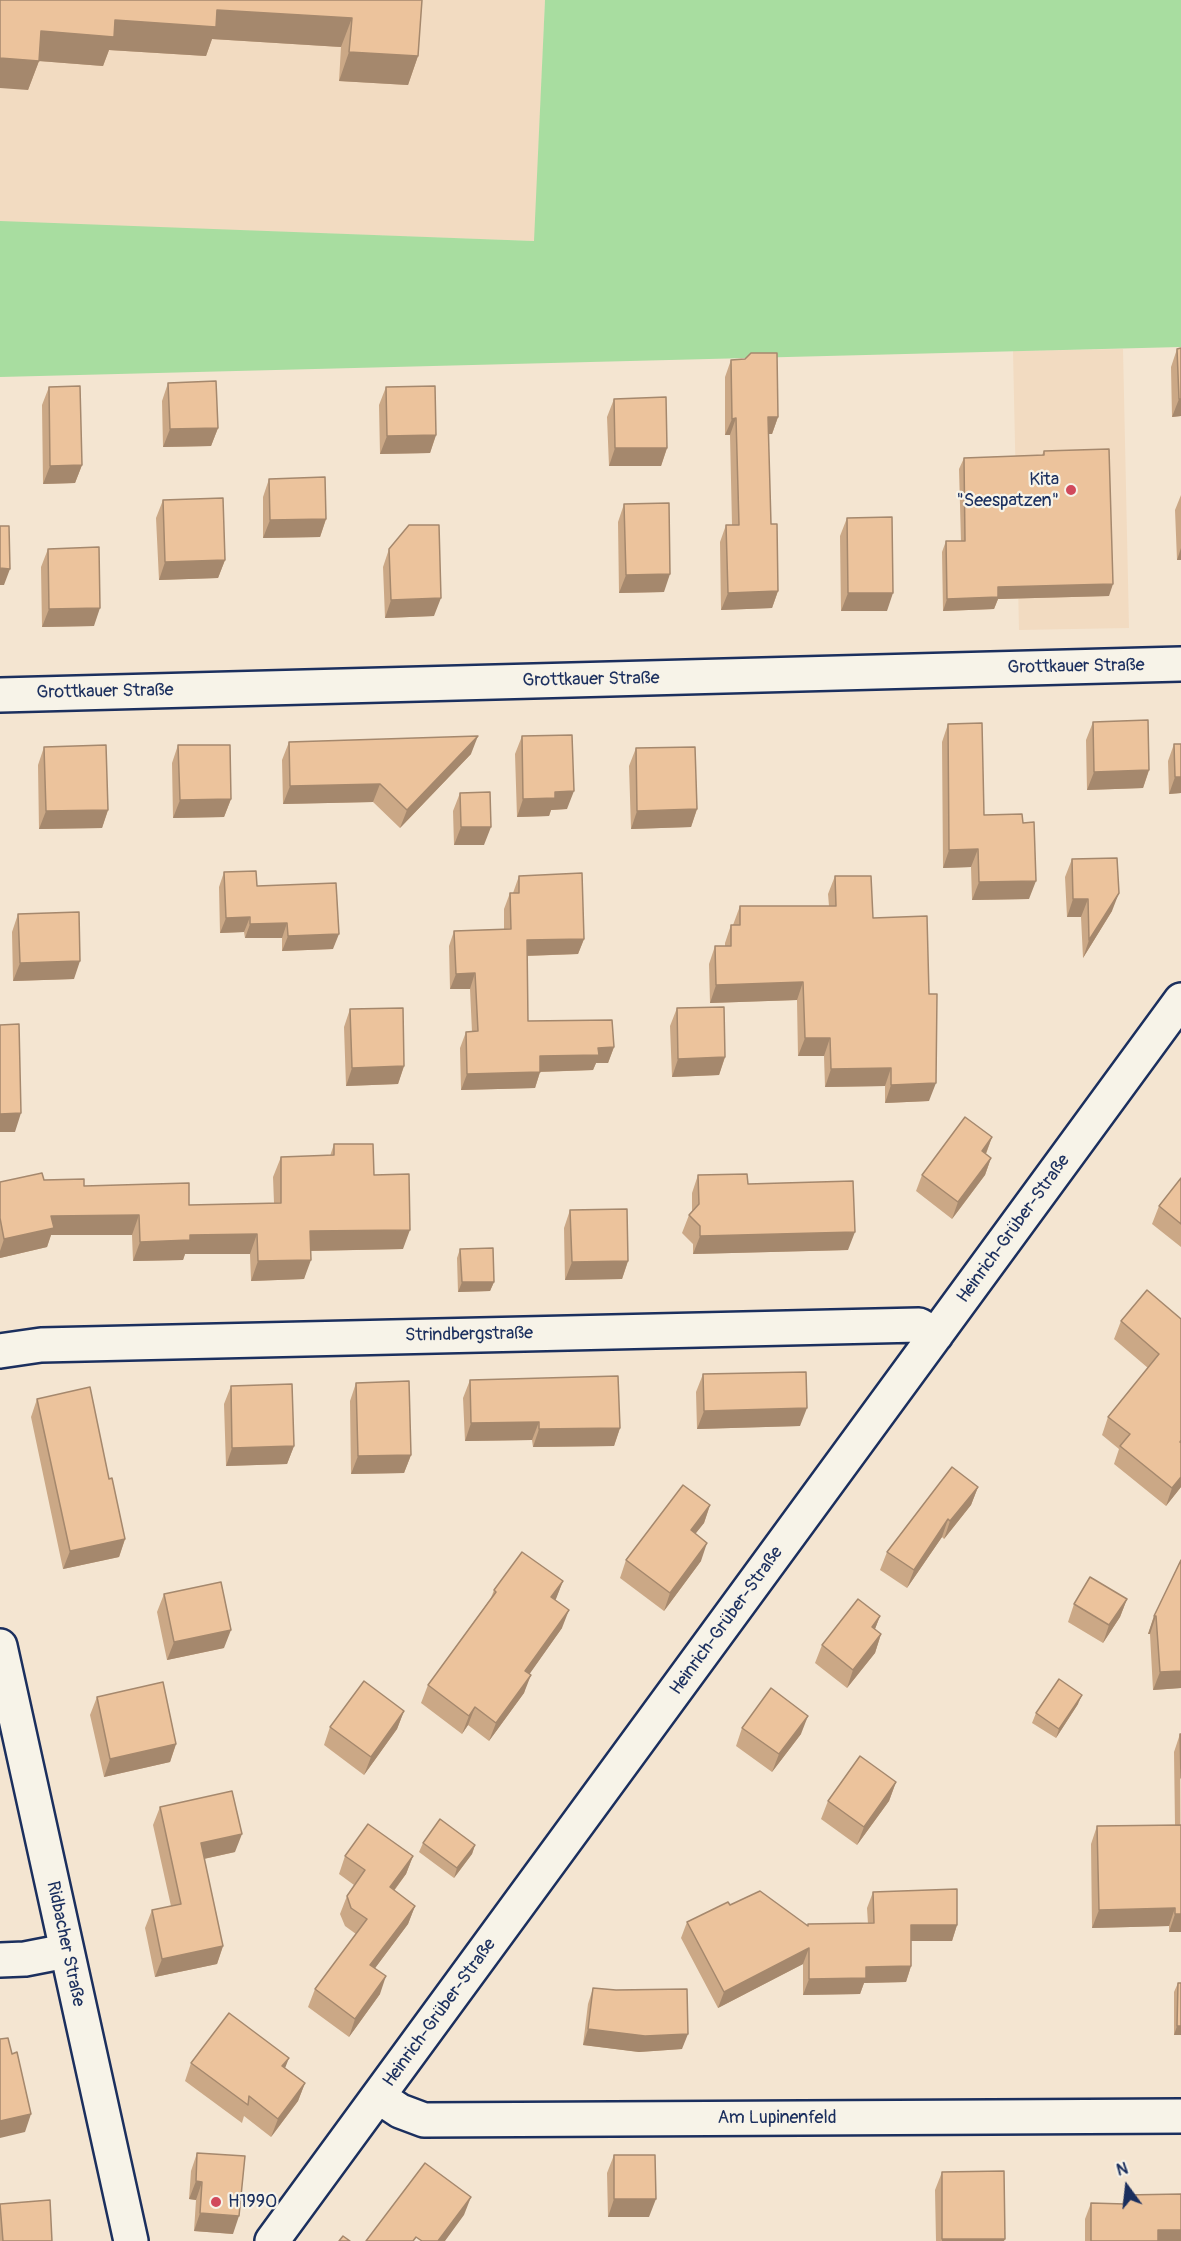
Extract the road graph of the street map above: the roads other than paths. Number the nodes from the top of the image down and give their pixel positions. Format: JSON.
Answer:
{"nodes":[{"id":1,"x":1181,"y":664,"type":"edge"},
{"id":2,"x":0,"y":695,"type":"edge"},
{"id":3,"x":1181,"y":1000,"type":"edge"},
{"id":4,"x":936,"y":1335,"type":"junction"},
{"id":5,"x":0,"y":1351,"type":"edge"},
{"id":6,"x":0,"y":1646,"type":"edge"},
{"id":7,"x":66,"y":1951,"type":"junction"},
{"id":8,"x":0,"y":1960,"type":"edge"},
{"id":9,"x":379,"y":2097,"type":"junction"},
{"id":10,"x":1181,"y":2116,"type":"edge"},
{"id":11,"x":131,"y":2241,"type":"edge"},
{"id":12,"x":272,"y":2241,"type":"edge"}],
"edges":[{"from":1,"to":2,"type":"street","name":"Grottkauer Straße"},
{"from":3,"to":4,"type":"street","name":"Heinrich-Grüber-Straße"},
{"from":4,"to":5,"type":"street","name":"Strindbergstraße"},
{"from":4,"to":9,"type":"street","name":"Heinrich-Grüber-Straße"},
{"from":6,"to":7,"type":"street","name":"Ridbacher Straße"},
{"from":7,"to":8,"type":"street"},
{"from":7,"to":11,"type":"street","name":"Ridbacher Straße"},
{"from":9,"to":10,"type":"street","name":"Am Lupinenfeld"},
{"from":9,"to":12,"type":"street","name":"Heinrich-Grüber-Straße"}]}
